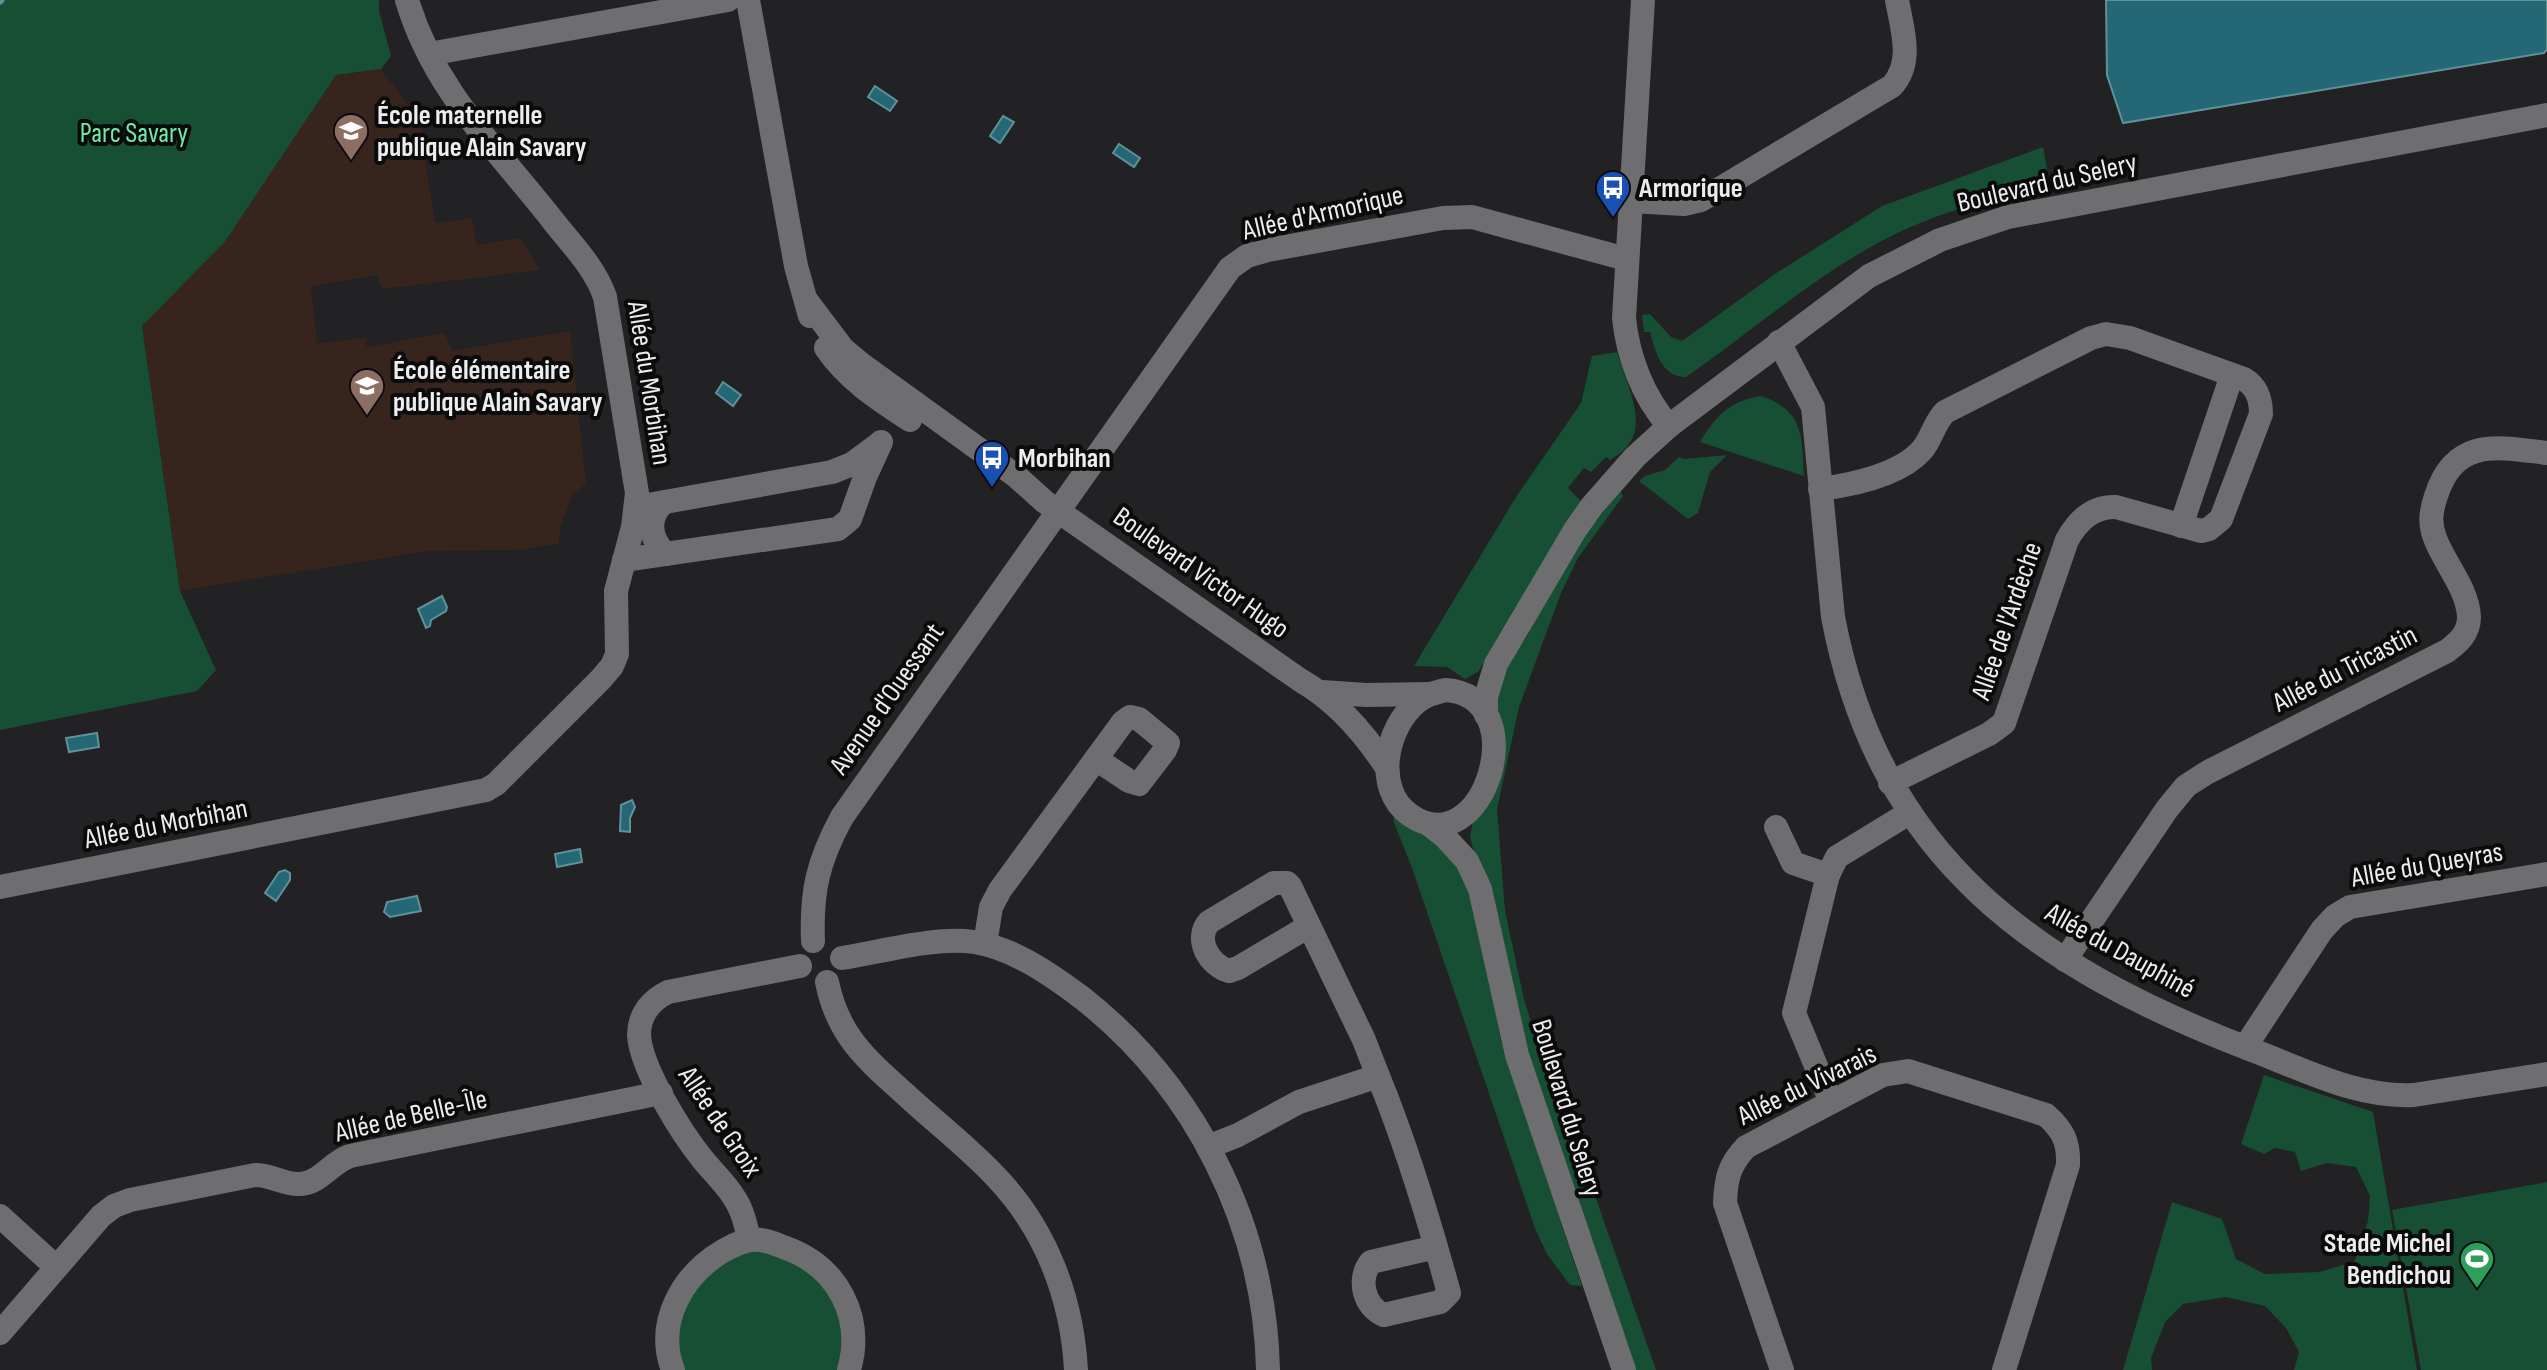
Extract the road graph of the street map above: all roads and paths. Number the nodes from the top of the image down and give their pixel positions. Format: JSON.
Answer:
{"nodes":[{"id":1,"x":407,"y":0,"type":"edge"},
{"id":2,"x":728,"y":0,"type":"edge"},
{"id":3,"x":748,"y":0,"type":"edge"},
{"id":4,"x":1643,"y":0,"type":"edge"},
{"id":5,"x":1897,"y":0,"type":"edge"},
{"id":6,"x":429,"y":54,"type":"junction"},
{"id":7,"x":2547,"y":115,"type":"edge"},
{"id":8,"x":1630,"y":201,"type":"junction"},
{"id":9,"x":1626,"y":259,"type":"junction"},
{"id":10,"x":1779,"y":342,"type":"junction"},
{"id":11,"x":2232,"y":375,"type":"junction"},
{"id":12,"x":906,"y":408,"type":"junction"},
{"id":13,"x":1669,"y":426,"type":"junction"},
{"id":14,"x":881,"y":442,"type":"junction"},
{"id":15,"x":2547,"y":453,"type":"edge"},
{"id":16,"x":832,"y":472,"type":"junction"},
{"id":17,"x":1820,"y":489,"type":"junction"},
{"id":18,"x":664,"y":502,"type":"junction"},
{"id":19,"x":1052,"y":506,"type":"junction"},
{"id":20,"x":637,"y":507,"type":"junction"},
{"id":21,"x":853,"y":508,"type":"junction"},
{"id":22,"x":2181,"y":526,"type":"junction"},
{"id":23,"x":666,"y":554,"type":"junction"},
{"id":24,"x":624,"y":560,"type":"junction"},
{"id":25,"x":1496,"y":664,"type":"junction"},
{"id":26,"x":1455,"y":691,"type":"junction"},
{"id":27,"x":1322,"y":692,"type":"junction"},
{"id":28,"x":1429,"y":694,"type":"junction"},
{"id":29,"x":1486,"y":715,"type":"junction"},
{"id":30,"x":1096,"y":759,"type":"dead end"},
{"id":31,"x":1387,"y":768,"type":"junction"},
{"id":32,"x":1890,"y":783,"type":"junction"},
{"id":33,"x":1909,"y":813,"type":"junction"},
{"id":34,"x":1466,"y":814,"type":"junction"},
{"id":35,"x":1430,"y":825,"type":"junction"},
{"id":36,"x":1776,"y":827,"type":"dead end"},
{"id":37,"x":1467,"y":861,"type":"junction"},
{"id":38,"x":2547,"y":874,"type":"edge"},
{"id":39,"x":1828,"y":875,"type":"junction"},
{"id":40,"x":0,"y":887,"type":"edge"},
{"id":41,"x":1309,"y":926,"type":"dead end"},
{"id":42,"x":813,"y":941,"type":"junction"},
{"id":43,"x":985,"y":944,"type":"junction"},
{"id":44,"x":842,"y":958,"type":"junction"},
{"id":45,"x":2065,"y":960,"type":"junction"},
{"id":46,"x":800,"y":966,"type":"junction"},
{"id":47,"x":827,"y":982,"type":"junction"},
{"id":48,"x":2245,"y":1047,"type":"junction"},
{"id":49,"x":2547,"y":1074,"type":"edge"},
{"id":50,"x":1378,"y":1076,"type":"junction"},
{"id":51,"x":661,"y":1093,"type":"junction"},
{"id":52,"x":1831,"y":1102,"type":"junction"},
{"id":53,"x":1208,"y":1147,"type":"junction"},
{"id":54,"x":0,"y":1216,"type":"edge"},
{"id":55,"x":749,"y":1240,"type":"junction"},
{"id":56,"x":1436,"y":1247,"type":"dead end"},
{"id":57,"x":56,"y":1267,"type":"junction"},
{"id":58,"x":0,"y":1333,"type":"edge"},
{"id":59,"x":673,"y":1370,"type":"edge"},
{"id":60,"x":849,"y":1370,"type":"edge"},
{"id":61,"x":1076,"y":1370,"type":"edge"},
{"id":62,"x":1268,"y":1370,"type":"edge"},
{"id":63,"x":1624,"y":1370,"type":"edge"},
{"id":64,"x":1782,"y":1370,"type":"edge"},
{"id":65,"x":2004,"y":1370,"type":"edge"}],
"edges":[{"from":1,"to":6,"type":"street","name":"Allée du Morbihan"},
{"from":2,"to":6,"type":"street"},
{"from":3,"to":12,"type":"street","name":"Boulevard Victor Hugo"},
{"from":4,"to":8,"type":"street"},
{"from":5,"to":8,"type":"street"},
{"from":6,"to":20,"type":"street","name":"Allée du Morbihan"},
{"from":7,"to":10,"type":"street","name":"Boulevard du Selery"},
{"from":8,"to":9,"type":"street"},
{"from":9,"to":13,"type":"street"},
{"from":9,"to":19,"type":"street","name":"Allée d'Armorique"},
{"from":10,"to":13,"type":"street","name":"Boulevard du Selery"},
{"from":10,"to":17,"type":"street","name":"Allée du Dauphiné"},
{"from":11,"to":17,"type":"street","name":"Allée de l'Ardèche"},
{"from":11,"to":22,"type":"street"},
{"from":11,"to":22,"type":"street","name":"Allée de l'Ardèche"},
{"from":12,"to":14,"type":"street","name":"Allée du Morbihan"},
{"from":12,"to":19,"type":"street","name":"Boulevard Victor Hugo"},
{"from":13,"to":25,"type":"street","name":"Boulevard du Selery"},
{"from":14,"to":16,"type":"street","name":"Allée du Morbihan"},
{"from":14,"to":21,"type":"street","name":"Allée du Morbihan"},
{"from":15,"to":45,"type":"street","name":"Allée du Tricastin"},
{"from":16,"to":18,"type":"street","name":"Allée du Morbihan"},
{"from":16,"to":21,"type":"street"},
{"from":17,"to":32,"type":"street","name":"Allée du Dauphiné"},
{"from":18,"to":20,"type":"street","name":"Allée du Morbihan"},
{"from":18,"to":23,"type":"street","name":"Allée du Morbihan"},
{"from":19,"to":27,"type":"street","name":"Boulevard Victor Hugo"},
{"from":19,"to":42,"type":"street","name":"Avenue d'Ouessant"},
{"from":20,"to":24,"type":"street","name":"Allée du Morbihan"},
{"from":21,"to":23,"type":"street","name":"Allée du Morbihan"},
{"from":22,"to":32,"type":"street","name":"Allée de l'Ardèche"},
{"from":23,"to":24,"type":"street","name":"Allée du Morbihan"},
{"from":24,"to":40,"type":"street","name":"Allée du Morbihan"},
{"from":25,"to":26,"type":"street","name":"Boulevard du Selery"},
{"from":25,"to":29,"type":"street","name":"Boulevard du Selery"},
{"from":26,"to":28,"type":"street"},
{"from":26,"to":29,"type":"street"},
{"from":27,"to":28,"type":"street","name":"Boulevard Victor Hugo"},
{"from":27,"to":31,"type":"street","name":"Boulevard Victor Hugo"},
{"from":28,"to":31,"type":"street"},
{"from":29,"to":34,"type":"street"},
{"from":30,"to":43,"type":"street"},
{"from":31,"to":35,"type":"street"},
{"from":32,"to":33,"type":"street","name":"Allée du Dauphiné"},
{"from":33,"to":39,"type":"street"},
{"from":33,"to":45,"type":"street","name":"Allée du Dauphiné"},
{"from":34,"to":35,"type":"street"},
{"from":34,"to":37,"type":"street","name":"Boulevard du Selery"},
{"from":35,"to":37,"type":"street","name":"Boulevard du Selery"},
{"from":36,"to":39,"type":"street"},
{"from":37,"to":63,"type":"street","name":"Boulevard du Selery"},
{"from":38,"to":48,"type":"street","name":"Allée du Queyras"},
{"from":39,"to":52,"type":"street"},
{"from":41,"to":50,"type":"street"},
{"from":42,"to":44,"type":"street"},
{"from":42,"to":46,"type":"street"},
{"from":43,"to":44,"type":"street"},
{"from":43,"to":53,"type":"street"},
{"from":44,"to":47,"type":"street"},
{"from":45,"to":48,"type":"street","name":"Allée du Dauphiné"},
{"from":46,"to":47,"type":"street"},
{"from":46,"to":51,"type":"street","name":"Allée de Groix"},
{"from":47,"to":61,"type":"street"},
{"from":48,"to":49,"type":"street","name":"Allée du Dauphiné"},
{"from":50,"to":53,"type":"street"},
{"from":50,"to":56,"type":"street"},
{"from":51,"to":55,"type":"street","name":"Allée de Groix"},
{"from":51,"to":57,"type":"street","name":"Allée de Belle-Île"},
{"from":52,"to":64,"type":"street","name":"Allée du Vivarais"},
{"from":52,"to":65,"type":"street","name":"Allée du Vivarais"},
{"from":53,"to":62,"type":"street"},
{"from":54,"to":57,"type":"street"},
{"from":55,"to":59,"type":"street"},
{"from":55,"to":60,"type":"street"},
{"from":57,"to":58,"type":"street","name":"Allée de Belle-Île"}]}
